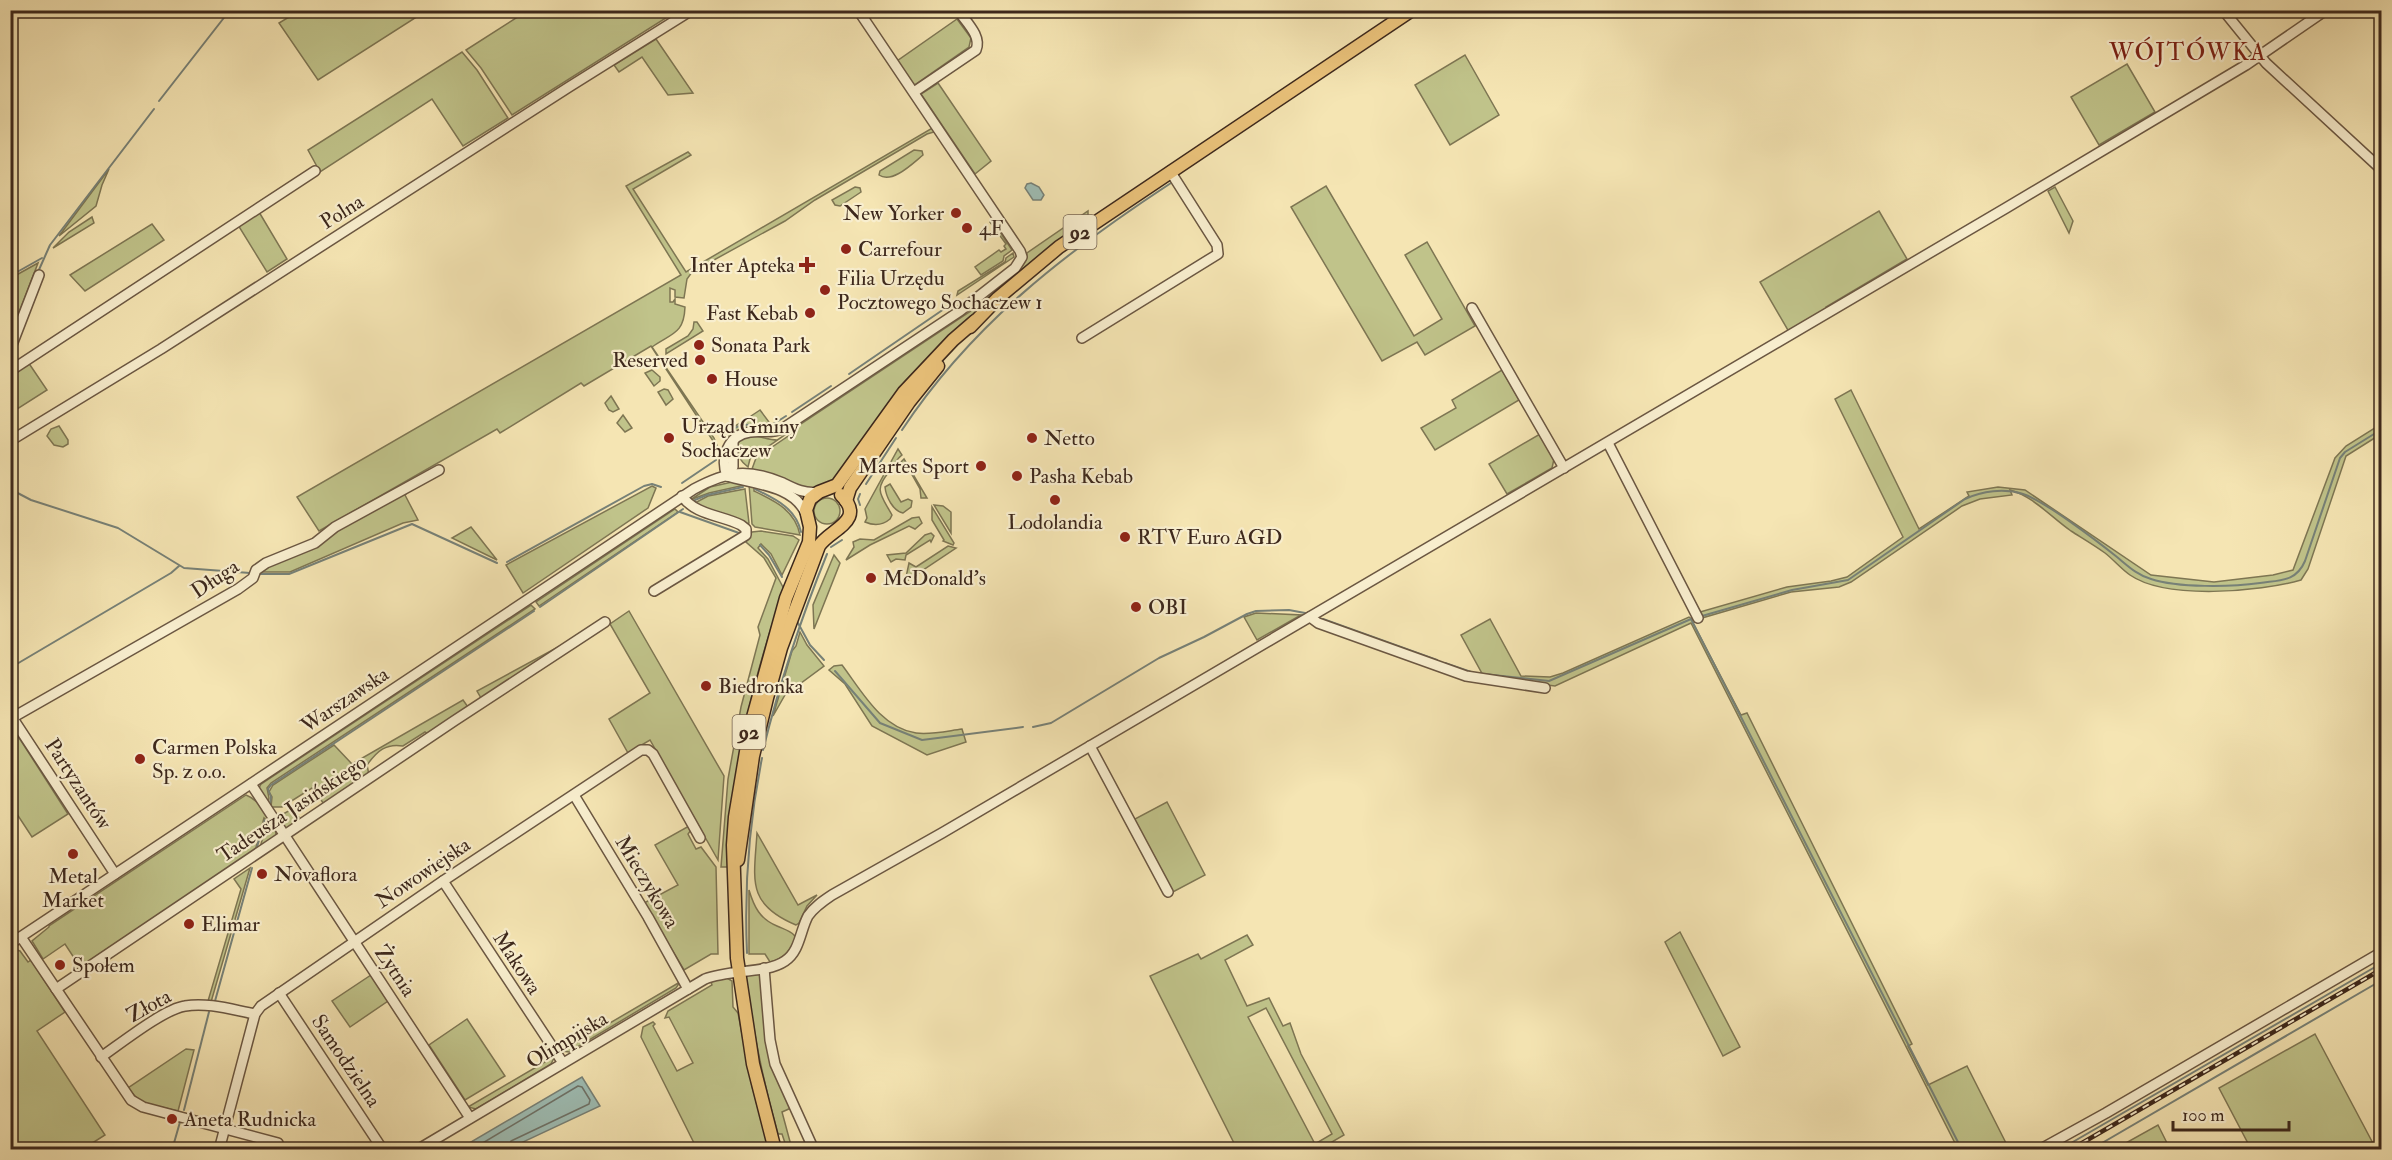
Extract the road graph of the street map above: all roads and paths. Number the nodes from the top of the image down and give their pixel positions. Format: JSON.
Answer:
{"nodes":[{"id":1,"x":692,"y":10,"type":"edge"},
{"id":2,"x":858,"y":10,"type":"edge"},
{"id":3,"x":958,"y":10,"type":"edge"},
{"id":4,"x":1412,"y":10,"type":"edge"},
{"id":5,"x":2223,"y":10,"type":"edge"},
{"id":6,"x":2325,"y":10,"type":"edge"},
{"id":7,"x":2259,"y":55,"type":"junction"},
{"id":8,"x":914,"y":92,"type":"junction"},
{"id":9,"x":2382,"y":170,"type":"edge"},
{"id":10,"x":315,"y":171,"type":"dead end"},
{"id":11,"x":1170,"y":171,"type":"junction"},
{"id":12,"x":39,"y":275,"type":"dead end"},
{"id":13,"x":1472,"y":308,"type":"dead end"},
{"id":14,"x":975,"y":321,"type":"junction"},
{"id":15,"x":1082,"y":338,"type":"dead end"},
{"id":16,"x":10,"y":350,"type":"edge"},
{"id":17,"x":10,"y":371,"type":"edge"},
{"id":18,"x":10,"y":441,"type":"edge"},
{"id":19,"x":733,"y":441,"type":"junction"},
{"id":20,"x":1608,"y":443,"type":"junction"},
{"id":21,"x":734,"y":459,"type":"junction"},
{"id":22,"x":1564,"y":468,"type":"junction"},
{"id":23,"x":439,"y":470,"type":"dead end"},
{"id":24,"x":747,"y":472,"type":"junction"},
{"id":25,"x":728,"y":476,"type":"junction"},
{"id":26,"x":824,"y":491,"type":"junction"},
{"id":27,"x":682,"y":496,"type":"junction"},
{"id":28,"x":846,"y":501,"type":"junction"},
{"id":29,"x":808,"y":519,"type":"junction"},
{"id":30,"x":834,"y":532,"type":"junction"},
{"id":31,"x":654,"y":591,"type":"dead end"},
{"id":32,"x":1310,"y":617,"type":"junction"},
{"id":33,"x":1698,"y":618,"type":"dead end"},
{"id":34,"x":605,"y":622,"type":"dead end"},
{"id":35,"x":1545,"y":688,"type":"dead end"},
{"id":36,"x":11,"y":717,"type":"edge"},
{"id":37,"x":1090,"y":746,"type":"junction"},
{"id":38,"x":250,"y":784,"type":"junction"},
{"id":39,"x":574,"y":795,"type":"junction"},
{"id":40,"x":284,"y":837,"type":"junction"},
{"id":41,"x":700,"y":838,"type":"dead end"},
{"id":42,"x":735,"y":870,"type":"junction"},
{"id":43,"x":115,"y":874,"type":"junction"},
{"id":44,"x":443,"y":881,"type":"junction"},
{"id":45,"x":1168,"y":892,"type":"dead end"},
{"id":46,"x":21,"y":937,"type":"junction"},
{"id":47,"x":354,"y":942,"type":"junction"},
{"id":48,"x":10,"y":944,"type":"edge"},
{"id":49,"x":2382,"y":952,"type":"edge"},
{"id":50,"x":764,"y":968,"type":"junction"},
{"id":51,"x":738,"y":970,"type":"junction"},
{"id":52,"x":56,"y":989,"type":"junction"},
{"id":53,"x":688,"y":989,"type":"junction"},
{"id":54,"x":279,"y":993,"type":"junction"},
{"id":55,"x":255,"y":1014,"type":"junction"},
{"id":56,"x":101,"y":1057,"type":"junction"},
{"id":57,"x":563,"y":1063,"type":"junction"},
{"id":58,"x":470,"y":1118,"type":"junction"},
{"id":59,"x":225,"y":1128,"type":"junction"},
{"id":60,"x":278,"y":1143,"type":"dead end"},
{"id":61,"x":219,"y":1149,"type":"edge"},
{"id":62,"x":383,"y":1149,"type":"edge"},
{"id":63,"x":417,"y":1149,"type":"edge"},
{"id":64,"x":775,"y":1149,"type":"edge"},
{"id":65,"x":814,"y":1149,"type":"edge"},
{"id":66,"x":2039,"y":1149,"type":"edge"}],
"edges":[{"from":1,"to":18,"type":"street","name":"Polna"},
{"from":2,"to":8,"type":"street"},
{"from":3,"to":8,"type":"street"},
{"from":4,"to":11,"type":"main road","number":"92"},
{"from":5,"to":7,"type":"street"},
{"from":6,"to":7,"type":"street","name":"Olimpijska"},
{"from":7,"to":9,"type":"street"},
{"from":7,"to":20,"type":"street","name":"Olimpijska"},
{"from":8,"to":19,"type":"street"},
{"from":10,"to":17,"type":"street"},
{"from":11,"to":14,"type":"main road","number":"92"},
{"from":11,"to":15,"type":"street"},
{"from":12,"to":16,"type":"street"},
{"from":13,"to":22,"type":"street"},
{"from":14,"to":26,"type":"main road","number":"92"},
{"from":14,"to":28,"type":"main road","number":"92"},
{"from":19,"to":21,"type":"street"},
{"from":19,"to":25,"type":"street"},
{"from":20,"to":22,"type":"street","name":"Olimpijska"},
{"from":20,"to":33,"type":"street"},
{"from":21,"to":24,"type":"street"},
{"from":21,"to":25,"type":"street"},
{"from":22,"to":32,"type":"street","name":"Olimpijska"},
{"from":23,"to":36,"type":"street","name":"Długa"},
{"from":24,"to":25,"type":"street","name":"Warszawska"},
{"from":24,"to":26,"type":"street"},
{"from":25,"to":27,"type":"street","name":"Warszawska"},
{"from":25,"to":29,"type":"street"},
{"from":26,"to":28,"type":"main road"},
{"from":26,"to":29,"type":"main road","number":"92"},
{"from":27,"to":31,"type":"street"},
{"from":27,"to":38,"type":"street","name":"Warszawska"},
{"from":28,"to":30,"type":"main road","number":"92"},
{"from":29,"to":30,"type":"main road"},
{"from":29,"to":42,"type":"main road","number":"92"},
{"from":30,"to":42,"type":"main road","number":"92"},
{"from":32,"to":35,"type":"street"},
{"from":32,"to":37,"type":"street","name":"Olimpijska"},
{"from":34,"to":40,"type":"street","name":"Tadeusza Jasińskiego"},
{"from":36,"to":43,"type":"street","name":"Partyzantów"},
{"from":37,"to":45,"type":"street"},
{"from":37,"to":50,"type":"street","name":"Olimpijska"},
{"from":38,"to":40,"type":"street","name":"Żytnia"},
{"from":38,"to":43,"type":"street","name":"Warszawska"},
{"from":39,"to":41,"type":"street","name":"Nowowiejska"},
{"from":39,"to":44,"type":"street","name":"Nowowiejska"},
{"from":39,"to":53,"type":"street","name":"Mieczykowa"},
{"from":40,"to":47,"type":"street","name":"Żytnia"},
{"from":40,"to":52,"type":"street","name":"Tadeusza Jasińskiego"},
{"from":42,"to":51,"type":"main road","number":"92"},
{"from":43,"to":46,"type":"street","name":"Warszawska"},
{"from":44,"to":47,"type":"street","name":"Nowowiejska"},
{"from":44,"to":57,"type":"street","name":"Makowa"},
{"from":46,"to":48,"type":"street","name":"Warszawska"},
{"from":46,"to":52,"type":"street"},
{"from":47,"to":54,"type":"street","name":"Nowowiejska"},
{"from":47,"to":58,"type":"street","name":"Żytnia"},
{"from":49,"to":66,"type":"street"},
{"from":50,"to":51,"type":"street","name":"Olimpijska"},
{"from":50,"to":65,"type":"street"},
{"from":51,"to":53,"type":"street","name":"Olimpijska"},
{"from":51,"to":64,"type":"main road","number":"92"},
{"from":52,"to":56,"type":"street"},
{"from":53,"to":57,"type":"street","name":"Olimpijska"},
{"from":54,"to":55,"type":"street","name":"Nowowiejska"},
{"from":54,"to":62,"type":"street","name":"Samodzielna"},
{"from":55,"to":56,"type":"street","name":"Złota"},
{"from":55,"to":59,"type":"street"},
{"from":56,"to":59,"type":"street"},
{"from":57,"to":58,"type":"street","name":"Olimpijska"},
{"from":58,"to":63,"type":"street","name":"Olimpijska"},
{"from":59,"to":60,"type":"street"},
{"from":59,"to":61,"type":"street"}]}
